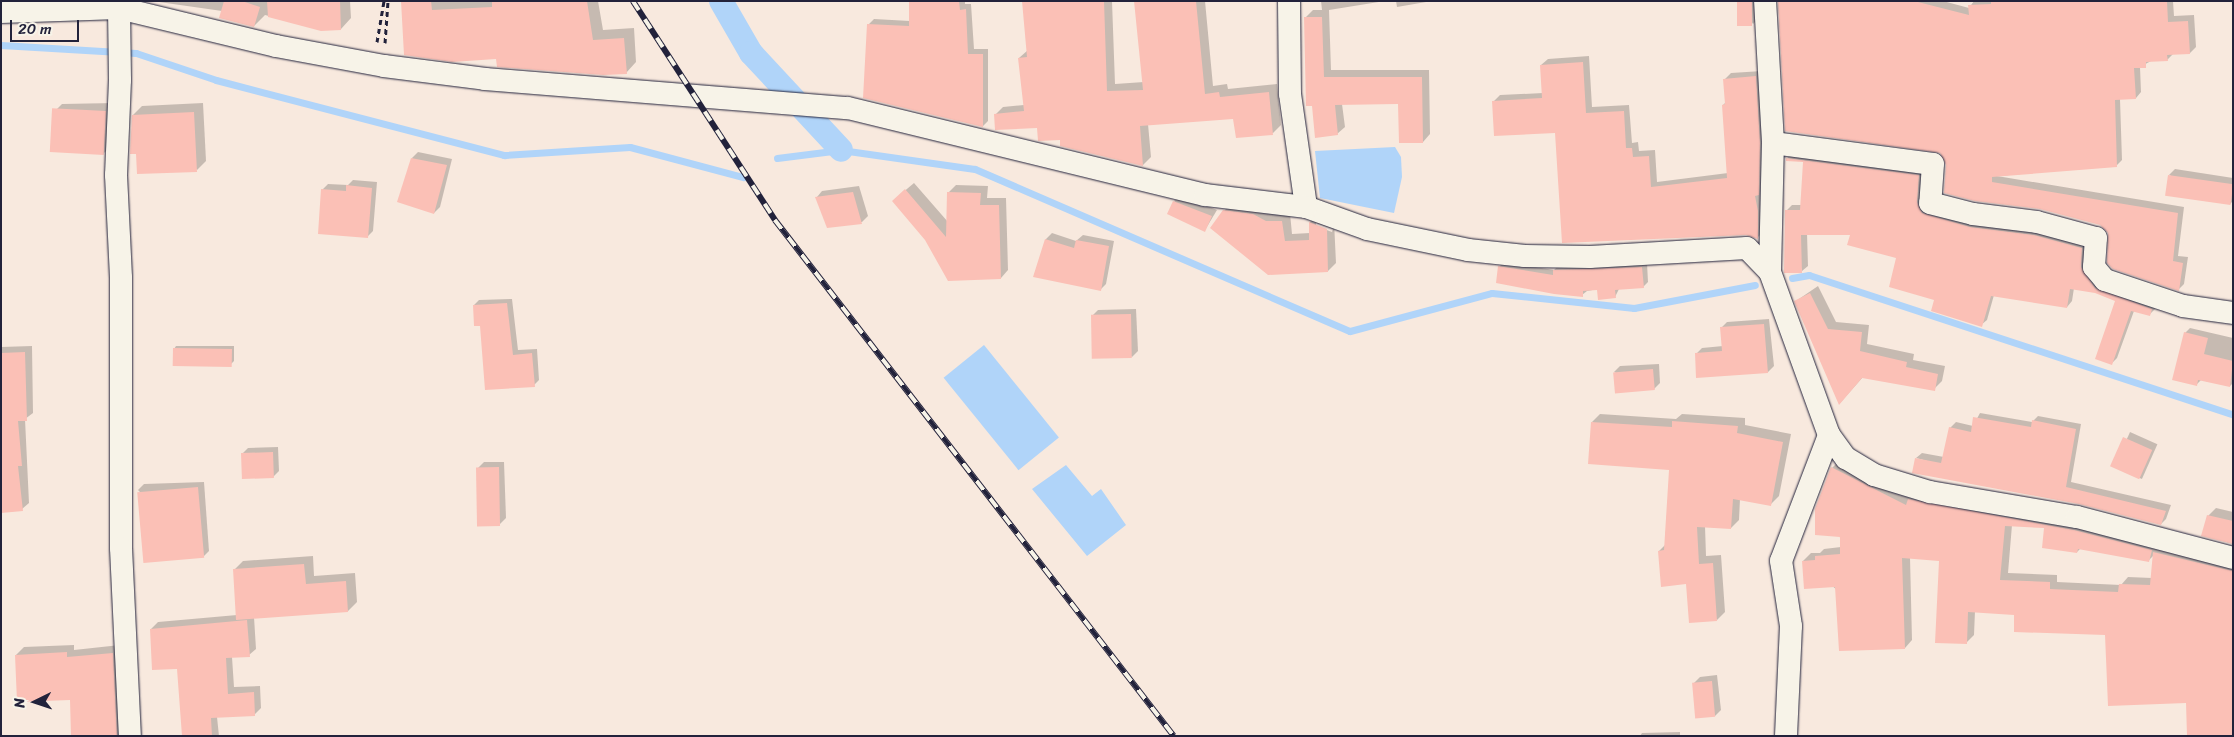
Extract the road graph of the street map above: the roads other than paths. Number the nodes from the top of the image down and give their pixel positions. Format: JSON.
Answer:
{"nodes":[{"id":1,"x":1289,"y":1,"type":"edge"},
{"id":2,"x":1765,"y":1,"type":"edge"},
{"id":3,"x":119,"y":8,"type":"junction"},
{"id":4,"x":1,"y":12,"type":"edge"},
{"id":5,"x":1773,"y":143,"type":"junction"},
{"id":6,"x":1306,"y":207,"type":"junction"},
{"id":7,"x":1770,"y":272,"type":"junction"},
{"id":8,"x":2233,"y":313,"type":"edge"},
{"id":9,"x":1829,"y":435,"type":"junction"},
{"id":10,"x":2233,"y":558,"type":"edge"},
{"id":11,"x":130,"y":736,"type":"edge"},
{"id":12,"x":1786,"y":736,"type":"edge"}],
"edges":[{"from":1,"to":6,"type":"street"},
{"from":2,"to":5,"type":"street"},
{"from":3,"to":4,"type":"street"},
{"from":3,"to":6,"type":"street"},
{"from":3,"to":11,"type":"street"},
{"from":5,"to":7,"type":"street"},
{"from":5,"to":8,"type":"street"},
{"from":6,"to":7,"type":"street"},
{"from":7,"to":9,"type":"street"},
{"from":9,"to":10,"type":"street"},
{"from":9,"to":12,"type":"street"}]}
